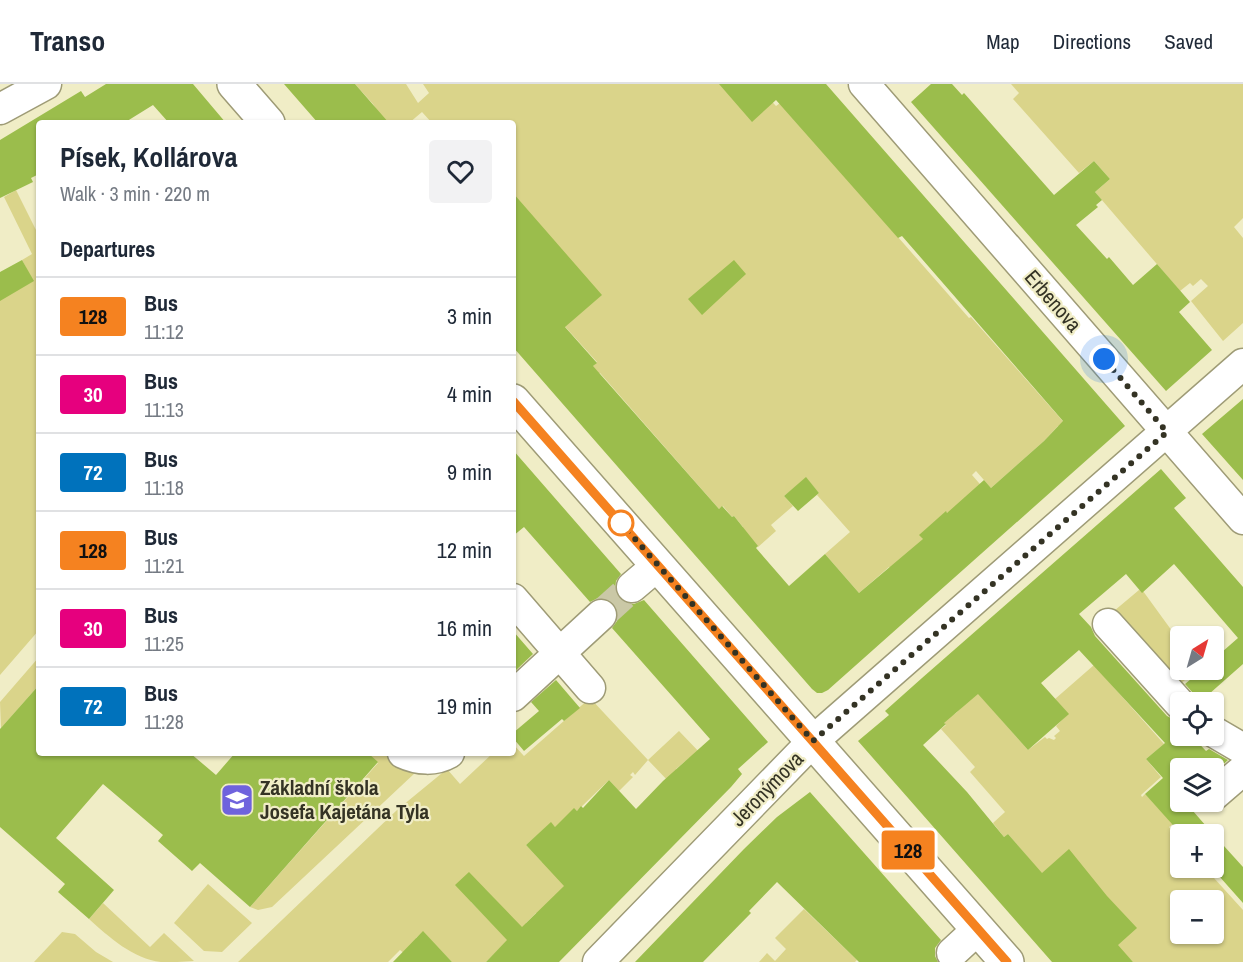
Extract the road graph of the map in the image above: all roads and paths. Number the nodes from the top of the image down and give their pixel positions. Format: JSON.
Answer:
{"nodes":[{"id":1,"x":46,"y":84,"type":"edge"},
{"id":2,"x":234,"y":84,"type":"edge"},
{"id":3,"x":864,"y":84,"type":"edge"},
{"id":4,"x":0,"y":109,"type":"edge"},
{"id":5,"x":265,"y":120,"type":"edge"},
{"id":6,"x":1243,"y":364,"type":"edge"},
{"id":7,"x":516,"y":404,"type":"edge"},
{"id":8,"x":1167,"y":432,"type":"junction"},
{"id":9,"x":1243,"y":519,"type":"edge"},
{"id":10,"x":658,"y":565,"type":"junction"},
{"id":11,"x":632,"y":587,"type":"tunnel mouth"},
{"id":12,"x":516,"y":602,"type":"edge"},
{"id":13,"x":601,"y":615,"type":"tunnel mouth"},
{"id":14,"x":1108,"y":624,"type":"dead end"},
{"id":15,"x":560,"y":653,"type":"junction"},
{"id":16,"x":590,"y":688,"type":"dead end"},
{"id":17,"x":516,"y":693,"type":"edge"},
{"id":18,"x":1170,"y":693,"type":"edge"},
{"id":19,"x":1224,"y":738,"type":"edge"},
{"id":20,"x":813,"y":741,"type":"junction"},
{"id":21,"x":1243,"y":749,"type":"edge"},
{"id":22,"x":412,"y":756,"type":"edge"},
{"id":23,"x":441,"y":756,"type":"edge"},
{"id":24,"x":1243,"y":770,"type":"edge"},
{"id":25,"x":1224,"y":786,"type":"edge"},
{"id":26,"x":978,"y":928,"type":"junction"},
{"id":27,"x":952,"y":953,"type":"dead end"},
{"id":28,"x":598,"y":962,"type":"edge"},
{"id":29,"x":1007,"y":962,"type":"edge"}],
"edges":[{"from":1,"to":4,"type":"street"},
{"from":2,"to":5,"type":"main road"},
{"from":3,"to":8,"type":"street","name":"Erbenova"},
{"from":6,"to":8,"type":"street","name":"Jeronýmova"},
{"from":7,"to":10,"type":"main road"},
{"from":8,"to":9,"type":"street","name":"Erbenova"},
{"from":8,"to":20,"type":"street","name":"Jeronýmova"},
{"from":10,"to":11,"type":"street"},
{"from":10,"to":20,"type":"main road"},
{"from":12,"to":15,"type":"street"},
{"from":13,"to":15,"type":"street"},
{"from":14,"to":18,"type":"street"},
{"from":15,"to":16,"type":"street"},
{"from":15,"to":17,"type":"street"},
{"from":19,"to":21,"type":"street"},
{"from":20,"to":26,"type":"main road"},
{"from":20,"to":28,"type":"street","name":"Jeronýmova"},
{"from":22,"to":23,"type":"street"},
{"from":24,"to":25,"type":"street"},
{"from":26,"to":27,"type":"street"},
{"from":26,"to":29,"type":"main road"}]}
